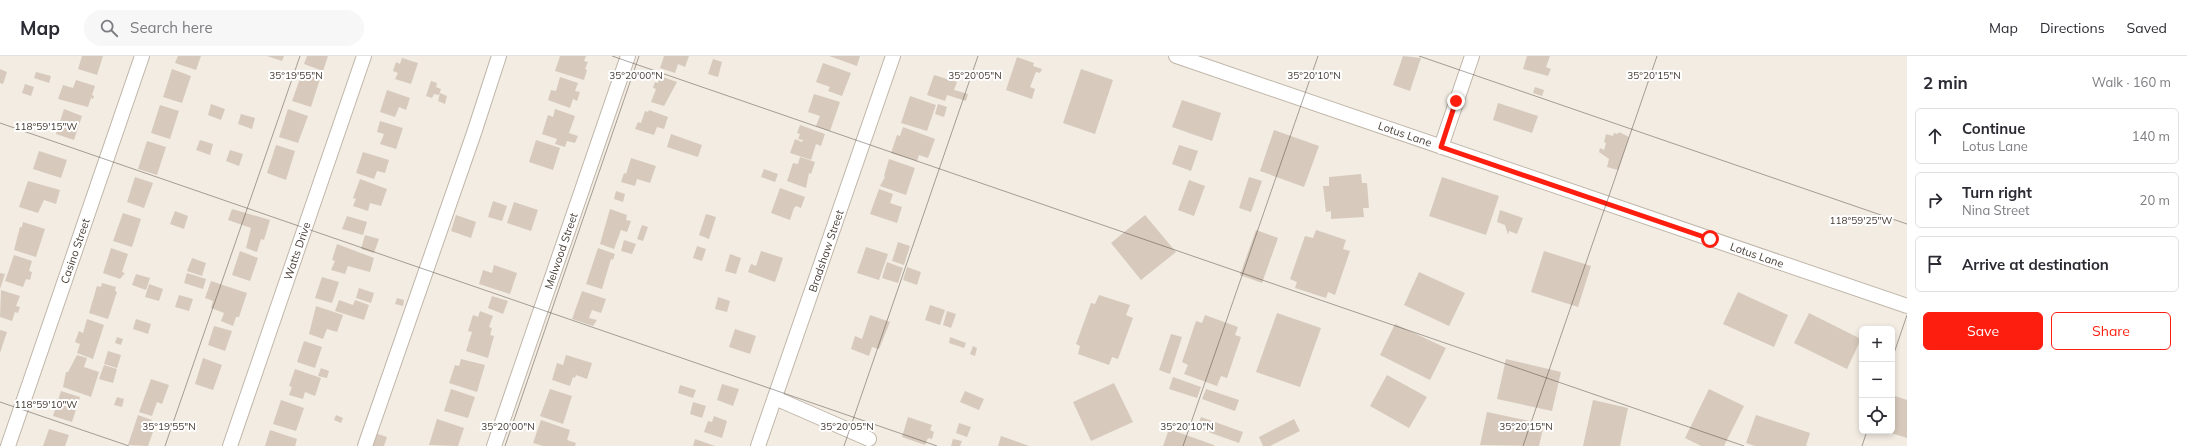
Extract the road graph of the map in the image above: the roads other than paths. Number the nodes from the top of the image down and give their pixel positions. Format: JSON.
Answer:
{"nodes":[{"id":1,"x":142,"y":56,"type":"edge"},
{"id":2,"x":364,"y":56,"type":"edge"},
{"id":3,"x":499,"y":56,"type":"edge"},
{"id":4,"x":628,"y":56,"type":"edge"},
{"id":5,"x":893,"y":56,"type":"edge"},
{"id":6,"x":1176,"y":56,"type":"edge"},
{"id":7,"x":1472,"y":56,"type":"edge"},
{"id":8,"x":1441,"y":147,"type":"junction"},
{"id":9,"x":1907,"y":306,"type":"edge"},
{"id":10,"x":775,"y":398,"type":"junction"},
{"id":11,"x":869,"y":439,"type":"dead end"},
{"id":12,"x":8,"y":446,"type":"edge"},
{"id":13,"x":230,"y":446,"type":"edge"},
{"id":14,"x":365,"y":446,"type":"edge"},
{"id":15,"x":494,"y":446,"type":"edge"},
{"id":16,"x":758,"y":446,"type":"edge"}],
"edges":[{"from":1,"to":12,"type":"street","name":"Casino Street"},
{"from":2,"to":13,"type":"street","name":"Watts Drive"},
{"from":3,"to":14,"type":"street"},
{"from":4,"to":15,"type":"street","name":"Melwood Street"},
{"from":5,"to":10,"type":"street","name":"Bradshaw Street"},
{"from":6,"to":8,"type":"street","name":"Lotus Lane"},
{"from":7,"to":8,"type":"street"},
{"from":8,"to":9,"type":"street","name":"Lotus Lane"},
{"from":10,"to":11,"type":"street"},
{"from":10,"to":16,"type":"street","name":"Bradshaw Street"}]}
